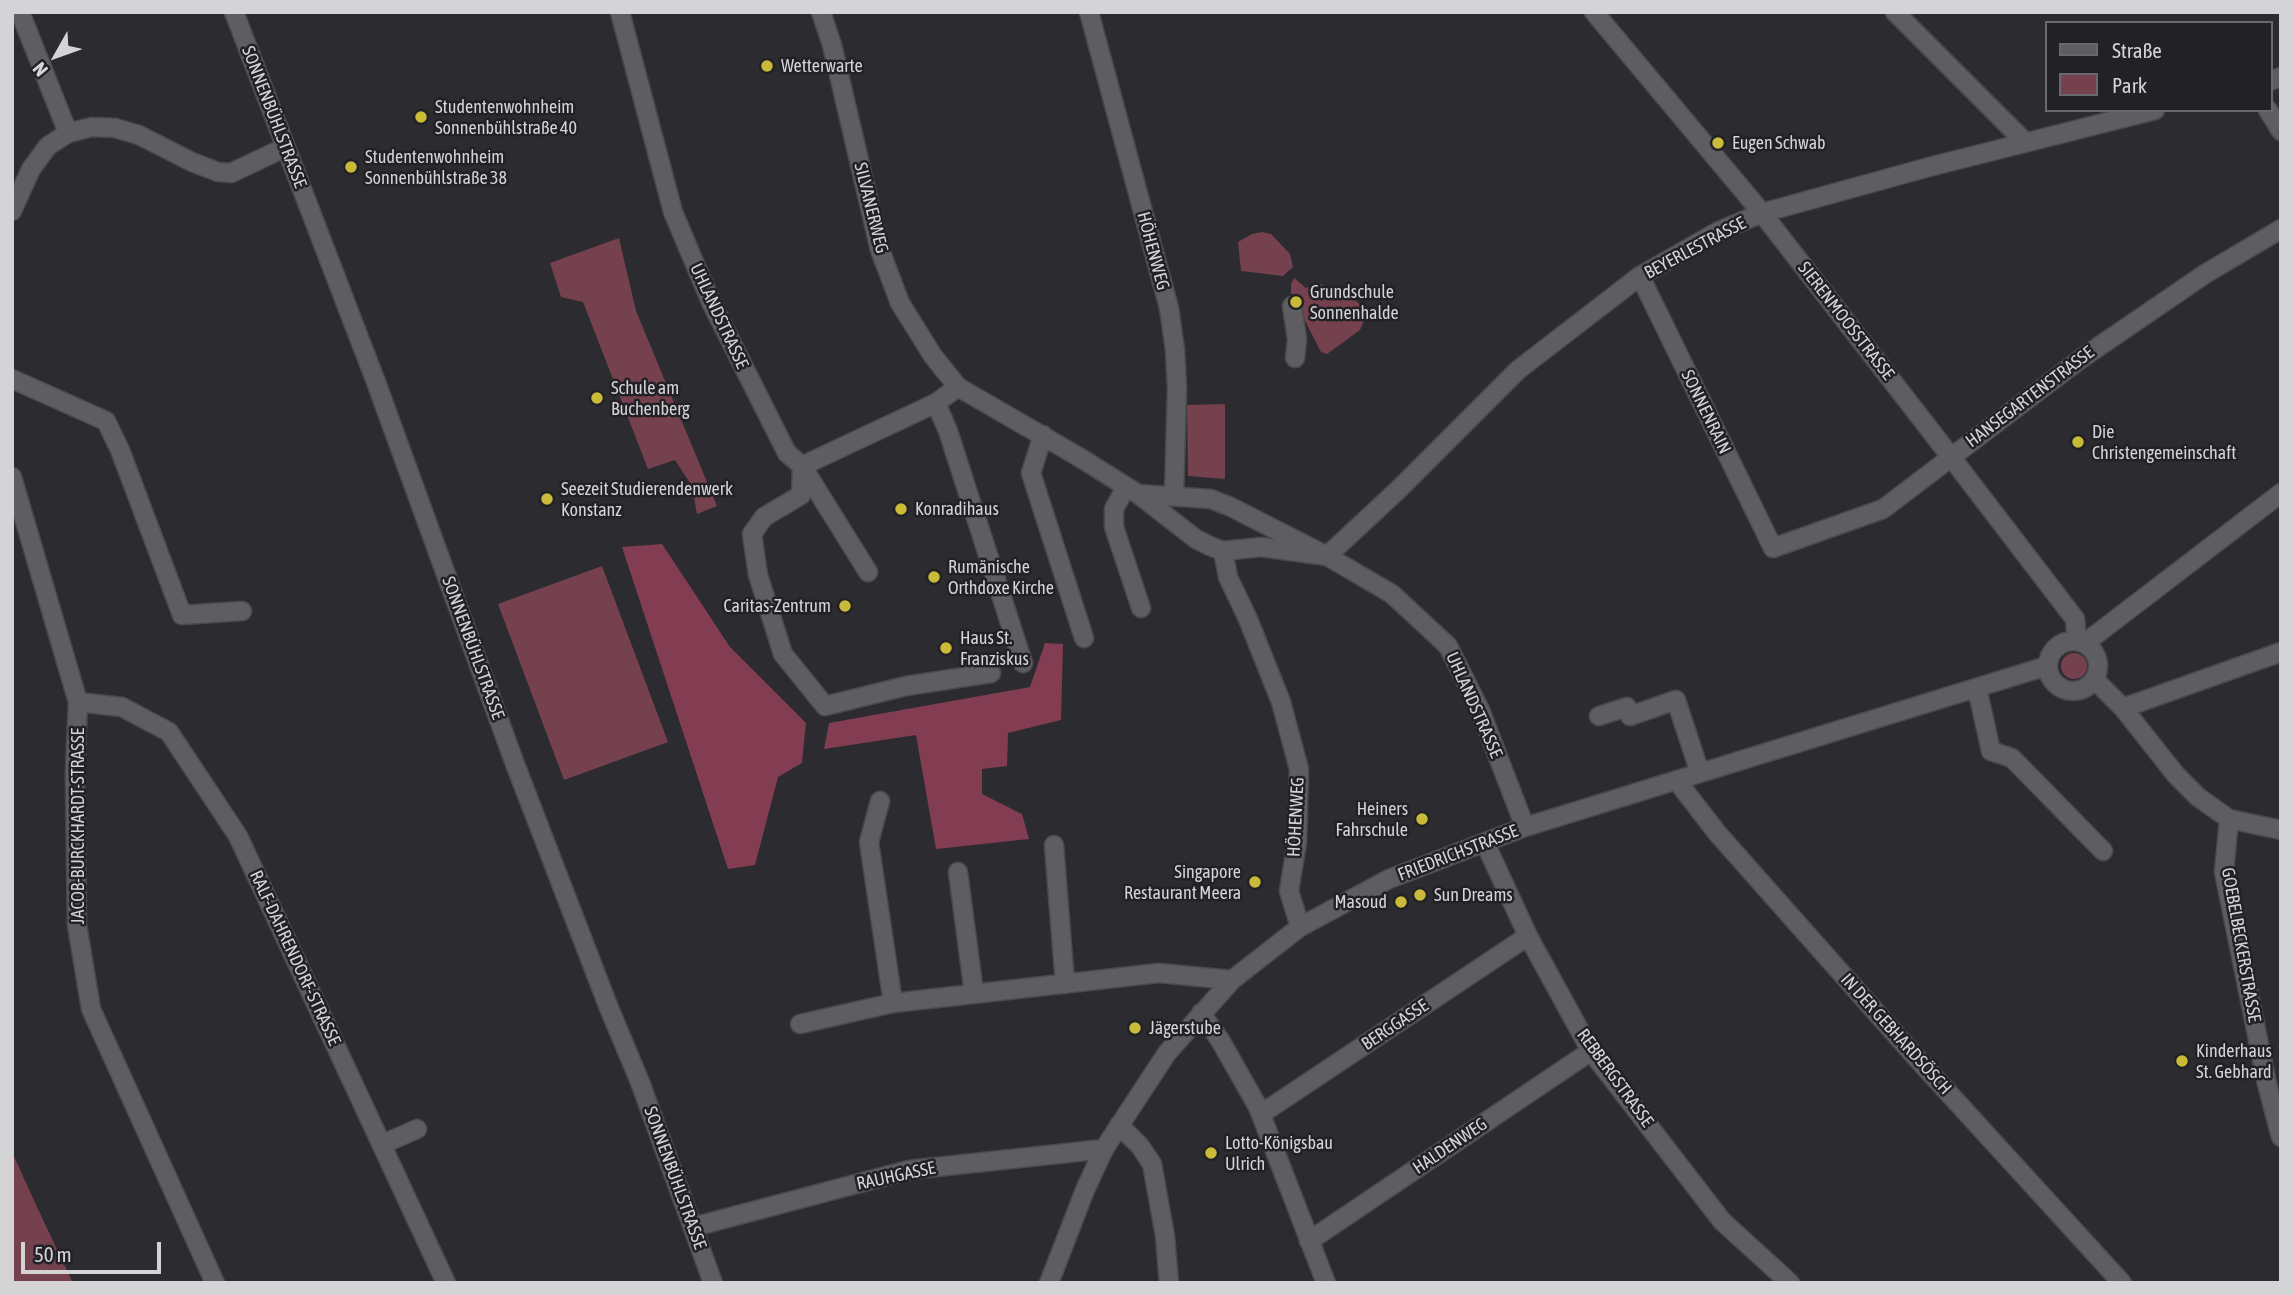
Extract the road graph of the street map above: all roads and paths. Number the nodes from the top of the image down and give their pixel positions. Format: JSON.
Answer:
{"nodes":[{"id":1,"x":20,"y":12,"type":"edge"},
{"id":2,"x":234,"y":12,"type":"edge"},
{"id":3,"x":620,"y":12,"type":"edge"},
{"id":4,"x":821,"y":12,"type":"edge"},
{"id":5,"x":1089,"y":12,"type":"edge"},
{"id":6,"x":1594,"y":12,"type":"edge"},
{"id":7,"x":1895,"y":12,"type":"edge"},
{"id":8,"x":2147,"y":112,"type":"edge"},
{"id":9,"x":2269,"y":112,"type":"edge"},
{"id":10,"x":2281,"y":131,"type":"edge"},
{"id":11,"x":68,"y":133,"type":"junction"},
{"id":12,"x":2025,"y":142,"type":"junction"},
{"id":13,"x":286,"y":147,"type":"junction"},
{"id":14,"x":12,"y":211,"type":"edge"},
{"id":15,"x":1762,"y":213,"type":"junction"},
{"id":16,"x":2281,"y":229,"type":"edge"},
{"id":17,"x":1640,"y":276,"type":"junction"},
{"id":18,"x":1292,"y":306,"type":"dead end"},
{"id":19,"x":1295,"y":358,"type":"dead end"},
{"id":20,"x":12,"y":379,"type":"edge"},
{"id":21,"x":958,"y":387,"type":"junction"},
{"id":22,"x":936,"y":403,"type":"junction"},
{"id":23,"x":1043,"y":435,"type":"junction"},
{"id":24,"x":1951,"y":457,"type":"junction"},
{"id":25,"x":802,"y":466,"type":"junction"},
{"id":26,"x":12,"y":477,"type":"edge"},
{"id":27,"x":1132,"y":491,"type":"junction"},
{"id":28,"x":2281,"y":493,"type":"edge"},
{"id":29,"x":1174,"y":496,"type":"junction"},
{"id":30,"x":1773,"y":548,"type":"joint"},
{"id":31,"x":1223,"y":551,"type":"junction"},
{"id":32,"x":1327,"y":556,"type":"junction"},
{"id":33,"x":868,"y":572,"type":"dead end"},
{"id":34,"x":1141,"y":608,"type":"dead end"},
{"id":35,"x":242,"y":611,"type":"dead end"},
{"id":36,"x":1084,"y":638,"type":"dead end"},
{"id":37,"x":2081,"y":642,"type":"junction"},
{"id":38,"x":2281,"y":652,"type":"edge"},
{"id":39,"x":1023,"y":663,"type":"dead end"},
{"id":40,"x":2047,"y":666,"type":"junction"},
{"id":41,"x":991,"y":673,"type":"dead end"},
{"id":42,"x":2095,"y":680,"type":"junction"},
{"id":43,"x":1977,"y":688,"type":"junction"},
{"id":44,"x":78,"y":702,"type":"junction"},
{"id":45,"x":2123,"y":708,"type":"junction"},
{"id":46,"x":1599,"y":716,"type":"dead end"},
{"id":47,"x":1700,"y":774,"type":"junction"},
{"id":48,"x":1677,"y":780,"type":"junction"},
{"id":49,"x":880,"y":801,"type":"dead end"},
{"id":50,"x":2229,"y":819,"type":"junction"},
{"id":51,"x":1525,"y":827,"type":"junction"},
{"id":52,"x":2281,"y":830,"type":"edge"},
{"id":53,"x":1485,"y":843,"type":"junction"},
{"id":54,"x":1054,"y":845,"type":"dead end"},
{"id":55,"x":2103,"y":851,"type":"dead end"},
{"id":56,"x":958,"y":872,"type":"dead end"},
{"id":57,"x":1300,"y":927,"type":"junction"},
{"id":58,"x":1528,"y":936,"type":"junction"},
{"id":59,"x":1232,"y":980,"type":"junction"},
{"id":60,"x":1065,"y":984,"type":"junction"},
{"id":61,"x":974,"y":993,"type":"junction"},
{"id":62,"x":893,"y":1003,"type":"junction"},
{"id":63,"x":1200,"y":1013,"type":"junction"},
{"id":64,"x":800,"y":1024,"type":"dead end"},
{"id":65,"x":1591,"y":1051,"type":"junction"},
{"id":66,"x":1262,"y":1114,"type":"junction"},
{"id":67,"x":1119,"y":1125,"type":"junction"},
{"id":68,"x":417,"y":1129,"type":"dead end"},
{"id":69,"x":2281,"y":1137,"type":"edge"},
{"id":70,"x":383,"y":1144,"type":"junction"},
{"id":71,"x":1104,"y":1149,"type":"junction"},
{"id":72,"x":693,"y":1227,"type":"junction"},
{"id":73,"x":1309,"y":1241,"type":"junction"},
{"id":74,"x":215,"y":1283,"type":"edge"},
{"id":75,"x":446,"y":1283,"type":"edge"},
{"id":76,"x":713,"y":1283,"type":"edge"},
{"id":77,"x":1049,"y":1283,"type":"edge"},
{"id":78,"x":1168,"y":1283,"type":"edge"},
{"id":79,"x":1326,"y":1283,"type":"edge"},
{"id":80,"x":1790,"y":1283,"type":"edge"},
{"id":81,"x":2122,"y":1283,"type":"edge"}],
"edges":[{"from":1,"to":11,"type":"street"},
{"from":2,"to":13,"type":"street","name":"SONNENBÜHLSTRASSE"},
{"from":3,"to":25,"type":"street","name":"UHLANDSTRASSE"},
{"from":4,"to":21,"type":"street","name":"SILVANERWEG"},
{"from":5,"to":29,"type":"street","name":"HÖHENWEG"},
{"from":6,"to":15,"type":"street","name":"SIERENMOOSSTRASSE"},
{"from":7,"to":12,"type":"street"},
{"from":8,"to":12,"type":"street","name":"BEYERLESTRASSE"},
{"from":9,"to":10,"type":"street"},
{"from":11,"to":13,"type":"street"},
{"from":11,"to":14,"type":"street"},
{"from":12,"to":15,"type":"street","name":"BEYERLESTRASSE"},
{"from":13,"to":72,"type":"street","name":"SONNENBÜHLSTRASSE"},
{"from":15,"to":17,"type":"street","name":"BEYERLESTRASSE"},
{"from":15,"to":24,"type":"street","name":"SIERENMOOSSTRASSE"},
{"from":16,"to":24,"type":"street","name":"HANSEGARTENSTRASSE"},
{"from":17,"to":30,"type":"street","name":"SONNENRAIN"},
{"from":17,"to":32,"type":"street","name":"BEYERLESTRASSE"},
{"from":18,"to":19,"type":"street"},
{"from":20,"to":35,"type":"street"},
{"from":21,"to":22,"type":"street"},
{"from":21,"to":23,"type":"street","name":"UHLANDSTRASSE"},
{"from":22,"to":25,"type":"street"},
{"from":22,"to":39,"type":"street"},
{"from":23,"to":27,"type":"street","name":"UHLANDSTRASSE"},
{"from":23,"to":36,"type":"street"},
{"from":24,"to":30,"type":"street","name":"HANSEGARTENSTRASSE"},
{"from":24,"to":37,"type":"street","name":"SIERENMOOSSTRASSE"},
{"from":25,"to":33,"type":"street","name":"UHLANDSTRASSE"},
{"from":25,"to":41,"type":"street"},
{"from":26,"to":44,"type":"street","name":"JACOB-BURCKHARDT-STRASSE"},
{"from":27,"to":29,"type":"street","name":"UHLANDSTRASSE"},
{"from":27,"to":31,"type":"street","name":"UHLANDSTRASSE"},
{"from":27,"to":34,"type":"street"},
{"from":28,"to":37,"type":"street"},
{"from":29,"to":32,"type":"street","name":"UHLANDSTRASSE"},
{"from":31,"to":32,"type":"street","name":"UHLANDSTRASSE"},
{"from":31,"to":57,"type":"street","name":"HÖHENWEG"},
{"from":32,"to":51,"type":"street","name":"UHLANDSTRASSE"},
{"from":37,"to":40,"type":"street"},
{"from":37,"to":42,"type":"street"},
{"from":38,"to":45,"type":"street"},
{"from":40,"to":42,"type":"street"},
{"from":40,"to":43,"type":"street","name":"FRIEDRICHSTRASSE"},
{"from":42,"to":45,"type":"street"},
{"from":43,"to":47,"type":"street","name":"FRIEDRICHSTRASSE"},
{"from":43,"to":55,"type":"street"},
{"from":44,"to":70,"type":"street","name":"RALF-DAHRENDORF-STRASSE"},
{"from":44,"to":74,"type":"street","name":"JACOB-BURCKHARDT-STRASSE"},
{"from":45,"to":50,"type":"street"},
{"from":46,"to":47,"type":"street"},
{"from":47,"to":48,"type":"street","name":"FRIEDRICHSTRASSE"},
{"from":48,"to":51,"type":"street","name":"FRIEDRICHSTRASSE"},
{"from":48,"to":81,"type":"street","name":"IN DER GEBHARDSÖSCH"},
{"from":49,"to":62,"type":"street"},
{"from":50,"to":52,"type":"street"},
{"from":50,"to":69,"type":"street","name":"GOEBELBECKERSTRASSE"},
{"from":51,"to":53,"type":"street","name":"FRIEDRICHSTRASSE"},
{"from":53,"to":57,"type":"street","name":"FRIEDRICHSTRASSE"},
{"from":53,"to":58,"type":"street","name":"REBBERGSTRASSE"},
{"from":54,"to":60,"type":"street"},
{"from":56,"to":61,"type":"street"},
{"from":57,"to":59,"type":"street","name":"FRIEDRICHSTRASSE"},
{"from":58,"to":65,"type":"street","name":"REBBERGSTRASSE"},
{"from":58,"to":66,"type":"street","name":"BERGGASSE"},
{"from":59,"to":60,"type":"street"},
{"from":59,"to":63,"type":"street","name":"FRIEDRICHSTRASSE"},
{"from":60,"to":61,"type":"street"},
{"from":61,"to":62,"type":"street"},
{"from":62,"to":64,"type":"street"},
{"from":63,"to":66,"type":"street"},
{"from":63,"to":67,"type":"street","name":"FRIEDRICHSTRASSE"},
{"from":65,"to":73,"type":"street","name":"HALDENWEG"},
{"from":65,"to":80,"type":"street","name":"REBBERGSTRASSE"},
{"from":66,"to":73,"type":"street"},
{"from":67,"to":71,"type":"street","name":"FRIEDRICHSTRASSE"},
{"from":67,"to":78,"type":"street"},
{"from":68,"to":70,"type":"street"},
{"from":70,"to":75,"type":"street","name":"RALF-DAHRENDORF-STRASSE"},
{"from":71,"to":72,"type":"street","name":"RAUHGASSE"},
{"from":71,"to":77,"type":"street","name":"FRIEDRICHSTRASSE"},
{"from":72,"to":76,"type":"street","name":"SONNENBÜHLSTRASSE"},
{"from":73,"to":79,"type":"street"}]}
